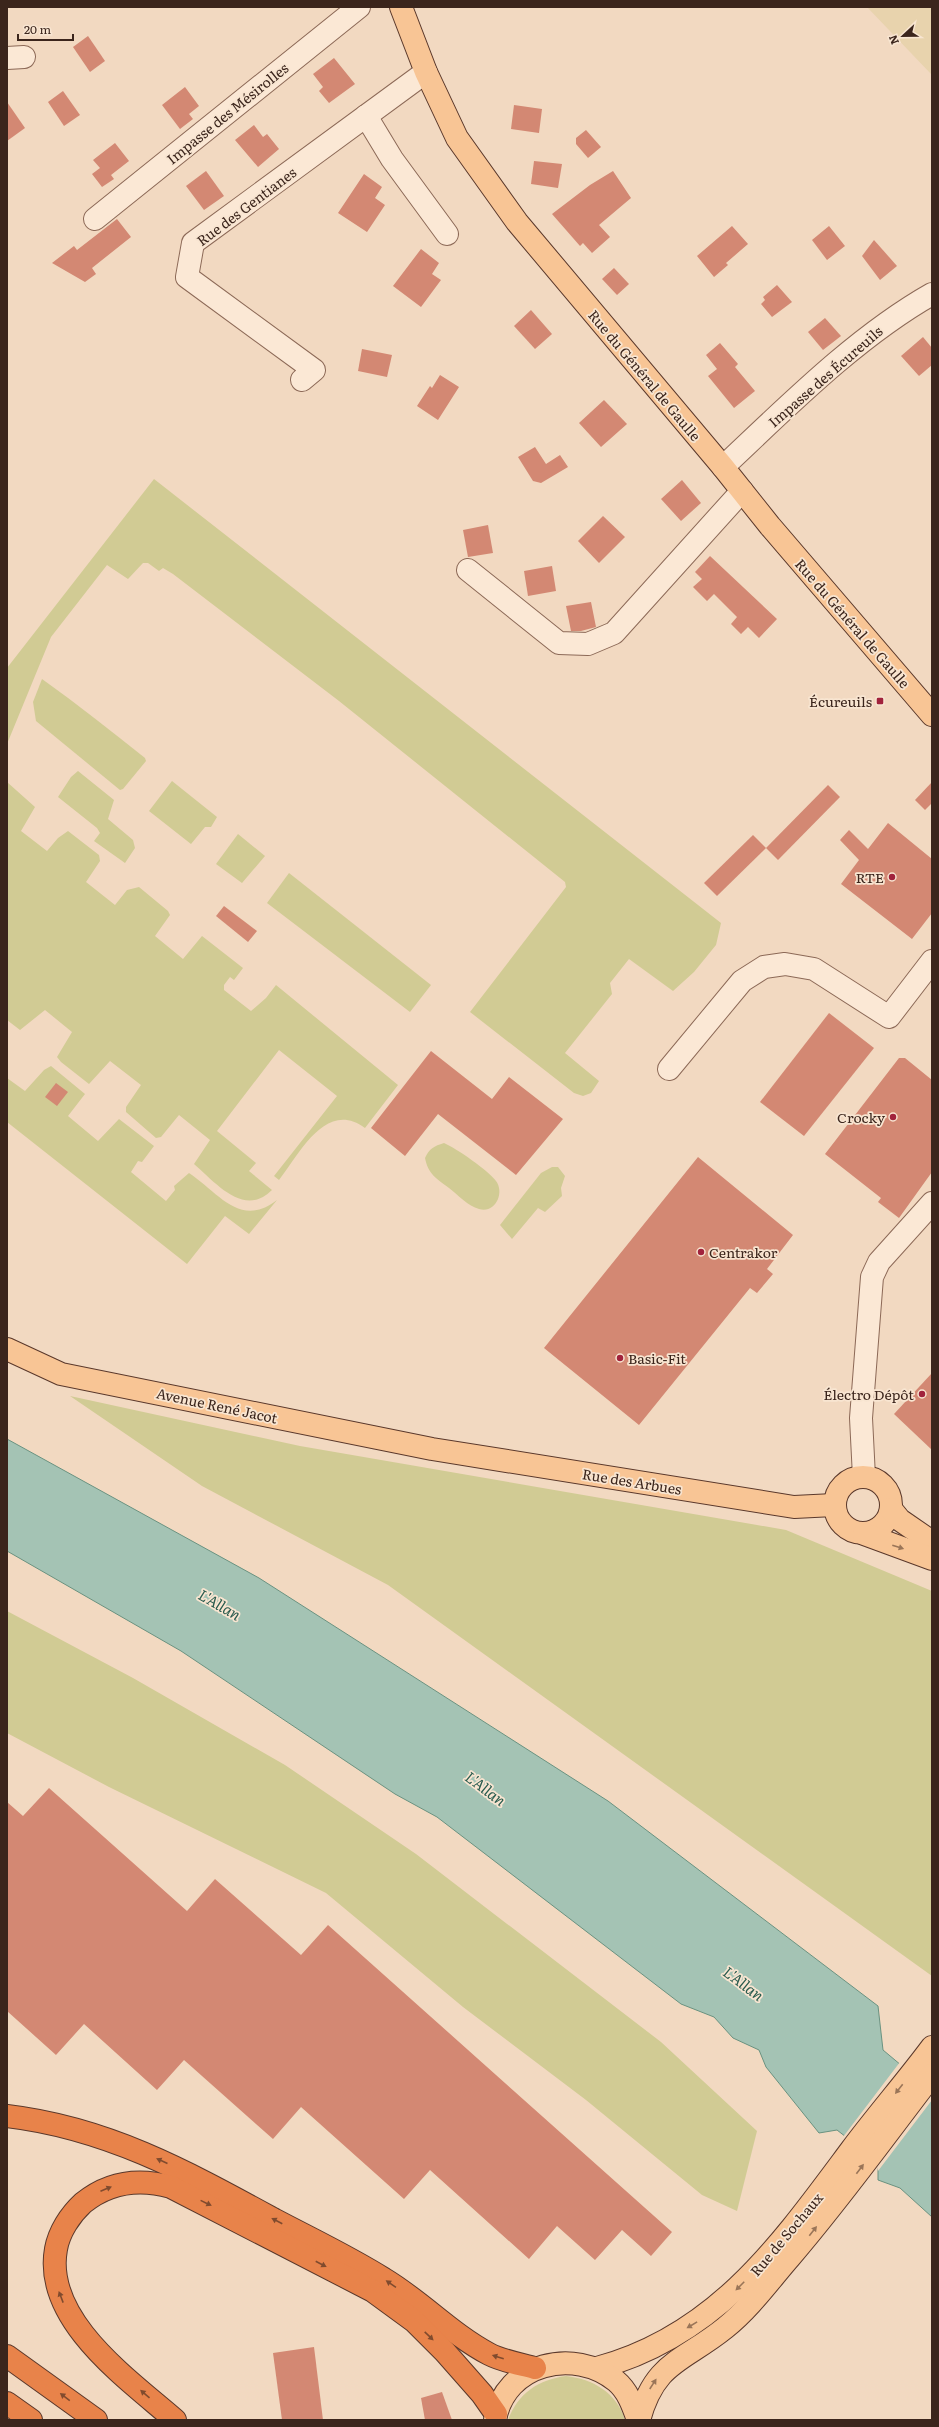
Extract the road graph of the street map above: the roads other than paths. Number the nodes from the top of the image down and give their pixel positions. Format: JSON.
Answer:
{"nodes":[{"id":1,"x":359,"y":7,"type":"edge"},
{"id":2,"x":401,"y":7,"type":"edge"},
{"id":3,"x":426,"y":72,"type":"junction"},
{"id":4,"x":366,"y":116,"type":"junction"},
{"id":5,"x":95,"y":219,"type":"dead end"},
{"id":6,"x":447,"y":234,"type":"dead end"},
{"id":7,"x":932,"y":294,"type":"edge"},
{"id":8,"x":302,"y":380,"type":"dead end"},
{"id":9,"x":723,"y":466,"type":"junction"},
{"id":10,"x":742,"y":491,"type":"junction"},
{"id":11,"x":468,"y":570,"type":"dead end"},
{"id":12,"x":932,"y":715,"type":"edge"},
{"id":13,"x":932,"y":961,"type":"edge"},
{"id":14,"x":669,"y":1069,"type":"dead end"},
{"id":15,"x":932,"y":1203,"type":"edge"},
{"id":16,"x":7,"y":1349,"type":"edge"},
{"id":17,"x":432,"y":1449,"type":"joint"},
{"id":18,"x":864,"y":1477,"type":"junction"},
{"id":19,"x":834,"y":1505,"type":"junction"},
{"id":20,"x":891,"y":1509,"type":"junction"},
{"id":21,"x":864,"y":1534,"type":"junction"},
{"id":22,"x":932,"y":1542,"type":"edge"},
{"id":23,"x":932,"y":1559,"type":"edge"},
{"id":24,"x":929,"y":2060,"type":"edge"},
{"id":25,"x":7,"y":2116,"type":"edge"},
{"id":26,"x":730,"y":2310,"type":"junction"},
{"id":27,"x":7,"y":2356,"type":"edge"},
{"id":28,"x":535,"y":2368,"type":"junction"},
{"id":29,"x":597,"y":2368,"type":"junction"},
{"id":30,"x":7,"y":2403,"type":"edge"},
{"id":31,"x":495,"y":2417,"type":"edge"},
{"id":32,"x":31,"y":2420,"type":"edge"},
{"id":33,"x":96,"y":2420,"type":"edge"},
{"id":34,"x":175,"y":2420,"type":"edge"},
{"id":35,"x":639,"y":2420,"type":"edge"}],
"edges":[{"from":1,"to":5,"type":"street","name":"Impasse des Mésirolles"},
{"from":2,"to":3,"type":"main road","name":"Rue du Général de Gaulle"},
{"from":3,"to":4,"type":"street","name":"Rue des Gentianes"},
{"from":3,"to":9,"type":"main road","name":"Rue du Général de Gaulle"},
{"from":4,"to":6,"type":"street"},
{"from":4,"to":8,"type":"street","name":"Rue des Gentianes"},
{"from":7,"to":9,"type":"street","name":"Impasse des Écureuils"},
{"from":9,"to":10,"type":"main road","name":"Rue du Général de Gaulle"},
{"from":10,"to":11,"type":"street"},
{"from":10,"to":12,"type":"main road","name":"Rue du Général de Gaulle"},
{"from":13,"to":14,"type":"street"},
{"from":15,"to":18,"type":"street"},
{"from":16,"to":17,"type":"main road","name":"Avenue René Jacot"},
{"from":17,"to":19,"type":"main road","name":"Rue des Arbues"},
{"from":18,"to":19,"type":"main road"},
{"from":18,"to":20,"type":"main road"},
{"from":19,"to":21,"type":"main road"},
{"from":20,"to":21,"type":"main road"},
{"from":20,"to":22,"type":"main road"},
{"from":21,"to":23,"type":"main road","one_way":true},
{"from":24,"to":26,"type":"main road","name":"Rue de Sochaux"},
{"from":28,"to":25,"type":"highway","one_way":true},
{"from":26,"to":29,"type":"main road","name":"Rue de Sochaux","one_way":true},
{"from":35,"to":26,"type":"main road","name":"Rue de Sochaux","one_way":true},
{"from":33,"to":27,"type":"highway","one_way":true},
{"from":28,"to":29,"type":"main road"},
{"from":28,"to":31,"type":"main road"},
{"from":29,"to":35,"type":"main road"},
{"from":30,"to":32,"type":"highway"},
{"from":34,"to":31,"type":"highway","one_way":true}]}
